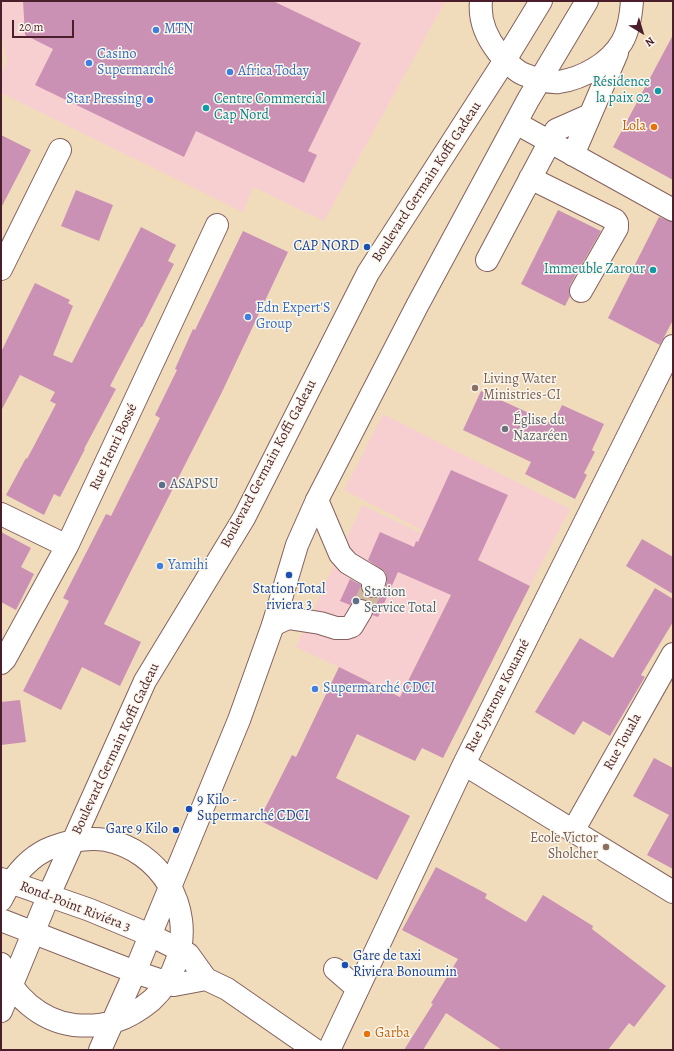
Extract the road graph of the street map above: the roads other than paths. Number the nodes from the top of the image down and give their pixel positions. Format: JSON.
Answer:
{"nodes":[{"id":1,"x":481,"y":1,"type":"edge"},
{"id":2,"x":541,"y":1,"type":"edge"},
{"id":3,"x":587,"y":1,"type":"edge"},
{"id":4,"x":632,"y":1,"type":"edge"},
{"id":5,"x":646,"y":1,"type":"edge"},
{"id":6,"x":622,"y":42,"type":"junction"},
{"id":7,"x":505,"y":60,"type":"junction"},
{"id":8,"x":541,"y":80,"type":"junction"},
{"id":9,"x":590,"y":115,"type":"junction"},
{"id":10,"x":516,"y":123,"type":"junction"},
{"id":11,"x":60,"y":150,"type":"dead end"},
{"id":12,"x":573,"y":155,"type":"junction"},
{"id":13,"x":530,"y":178,"type":"junction"},
{"id":14,"x":673,"y":210,"type":"edge"},
{"id":15,"x":217,"y":226,"type":"dead end"},
{"id":16,"x":488,"y":260,"type":"dead end"},
{"id":17,"x":1,"y":270,"type":"edge"},
{"id":18,"x":581,"y":291,"type":"dead end"},
{"id":19,"x":673,"y":346,"type":"edge"},
{"id":20,"x":317,"y":500,"type":"junction"},
{"id":21,"x":1,"y":514,"type":"edge"},
{"id":22,"x":67,"y":546,"type":"junction"},
{"id":23,"x":374,"y":586,"type":"dead end"},
{"id":24,"x":361,"y":611,"type":"tunnel mouth"},
{"id":25,"x":272,"y":624,"type":"junction"},
{"id":26,"x":673,"y":654,"type":"edge"},
{"id":27,"x":1,"y":663,"type":"edge"},
{"id":28,"x":464,"y":764,"type":"junction"},
{"id":29,"x":573,"y":830,"type":"junction"},
{"id":30,"x":73,"y":841,"type":"junction"},
{"id":31,"x":4,"y":887,"type":"edge"},
{"id":32,"x":170,"y":887,"type":"junction"},
{"id":33,"x":673,"y":892,"type":"edge"},
{"id":34,"x":48,"y":897,"type":"junction"},
{"id":35,"x":1,"y":920,"type":"edge"},
{"id":36,"x":33,"y":933,"type":"junction"},
{"id":37,"x":150,"y":935,"type":"junction"},
{"id":38,"x":180,"y":950,"type":"junction"},
{"id":39,"x":1,"y":964,"type":"edge"},
{"id":40,"x":336,"y":969,"type":"dead end"},
{"id":41,"x":135,"y":972,"type":"junction"},
{"id":42,"x":206,"y":979,"type":"junction"},
{"id":43,"x":167,"y":983,"type":"junction"},
{"id":44,"x":11,"y":986,"type":"junction"},
{"id":45,"x":358,"y":989,"type":"junction"},
{"id":46,"x":1,"y":1011,"type":"edge"},
{"id":47,"x":112,"y":1024,"type":"junction"},
{"id":48,"x":100,"y":1050,"type":"edge"},
{"id":49,"x":315,"y":1050,"type":"edge"},
{"id":50,"x":329,"y":1050,"type":"edge"}],
"edges":[{"from":1,"to":7,"type":"main road"},
{"from":2,"to":7,"type":"main road","name":"Boulevard Germain Koffi Gadeau"},
{"from":3,"to":8,"type":"main road"},
{"from":4,"to":6,"type":"main road"},
{"from":5,"to":6,"type":"main road"},
{"from":6,"to":8,"type":"main road"},
{"from":6,"to":9,"type":"main road"},
{"from":7,"to":8,"type":"main road"},
{"from":7,"to":30,"type":"main road","name":"Boulevard Germain Koffi Gadeau"},
{"from":8,"to":10,"type":"main road"},
{"from":9,"to":12,"type":"main road"},
{"from":9,"to":13,"type":"main road"},
{"from":10,"to":12,"type":"main road"},
{"from":10,"to":20,"type":"main road"},
{"from":11,"to":17,"type":"main road"},
{"from":12,"to":14,"type":"main road"},
{"from":13,"to":16,"type":"main road"},
{"from":13,"to":18,"type":"main road"},
{"from":15,"to":22,"type":"main road","name":"Rue Henri Bossé"},
{"from":19,"to":28,"type":"main road","name":"Rue Lystrone Kouamé"},
{"from":20,"to":23,"type":"main road"},
{"from":20,"to":25,"type":"main road"},
{"from":21,"to":22,"type":"main road"},
{"from":22,"to":27,"type":"main road","name":"Rue Henri Bossé"},
{"from":24,"to":25,"type":"main road"},
{"from":25,"to":32,"type":"main road"},
{"from":26,"to":29,"type":"main road","name":"Rue Touala"},
{"from":28,"to":29,"type":"main road"},
{"from":28,"to":45,"type":"main road","name":"Rue Lystrone Kouamé"},
{"from":29,"to":33,"type":"main road"},
{"from":30,"to":31,"type":"main road"},
{"from":30,"to":32,"type":"main road"},
{"from":30,"to":34,"type":"main road","name":"Boulevard Germain Koffi Gadeau"},
{"from":31,"to":34,"type":"main road","name":"Rond-Point Riviéra 3"},
{"from":32,"to":37,"type":"main road"},
{"from":32,"to":38,"type":"main road"},
{"from":34,"to":36,"type":"main road","name":"Boulevard Germain Koffi Gadeau"},
{"from":34,"to":37,"type":"main road","name":"Rond-Point Riviéra 3"},
{"from":35,"to":36,"type":"main road"},
{"from":36,"to":41,"type":"main road"},
{"from":36,"to":44,"type":"main road","name":"Boulevard Germain Koffi Gadeau"},
{"from":37,"to":38,"type":"main road","name":"Rond-Point Riviéra 3"},
{"from":37,"to":41,"type":"main road"},
{"from":38,"to":42,"type":"main road","name":"Rond-Point Riviéra 3"},
{"from":38,"to":43,"type":"main road"},
{"from":39,"to":44,"type":"main road"},
{"from":40,"to":45,"type":"main road"},
{"from":41,"to":43,"type":"main road"},
{"from":41,"to":47,"type":"main road"},
{"from":42,"to":43,"type":"main road"},
{"from":42,"to":49,"type":"main road"},
{"from":43,"to":47,"type":"main road"},
{"from":44,"to":46,"type":"main road","name":"Boulevard Germain Koffi Gadeau"},
{"from":44,"to":47,"type":"main road"},
{"from":45,"to":50,"type":"main road","name":"Rue Lystrone Kouamé"},
{"from":47,"to":48,"type":"main road"}]}
